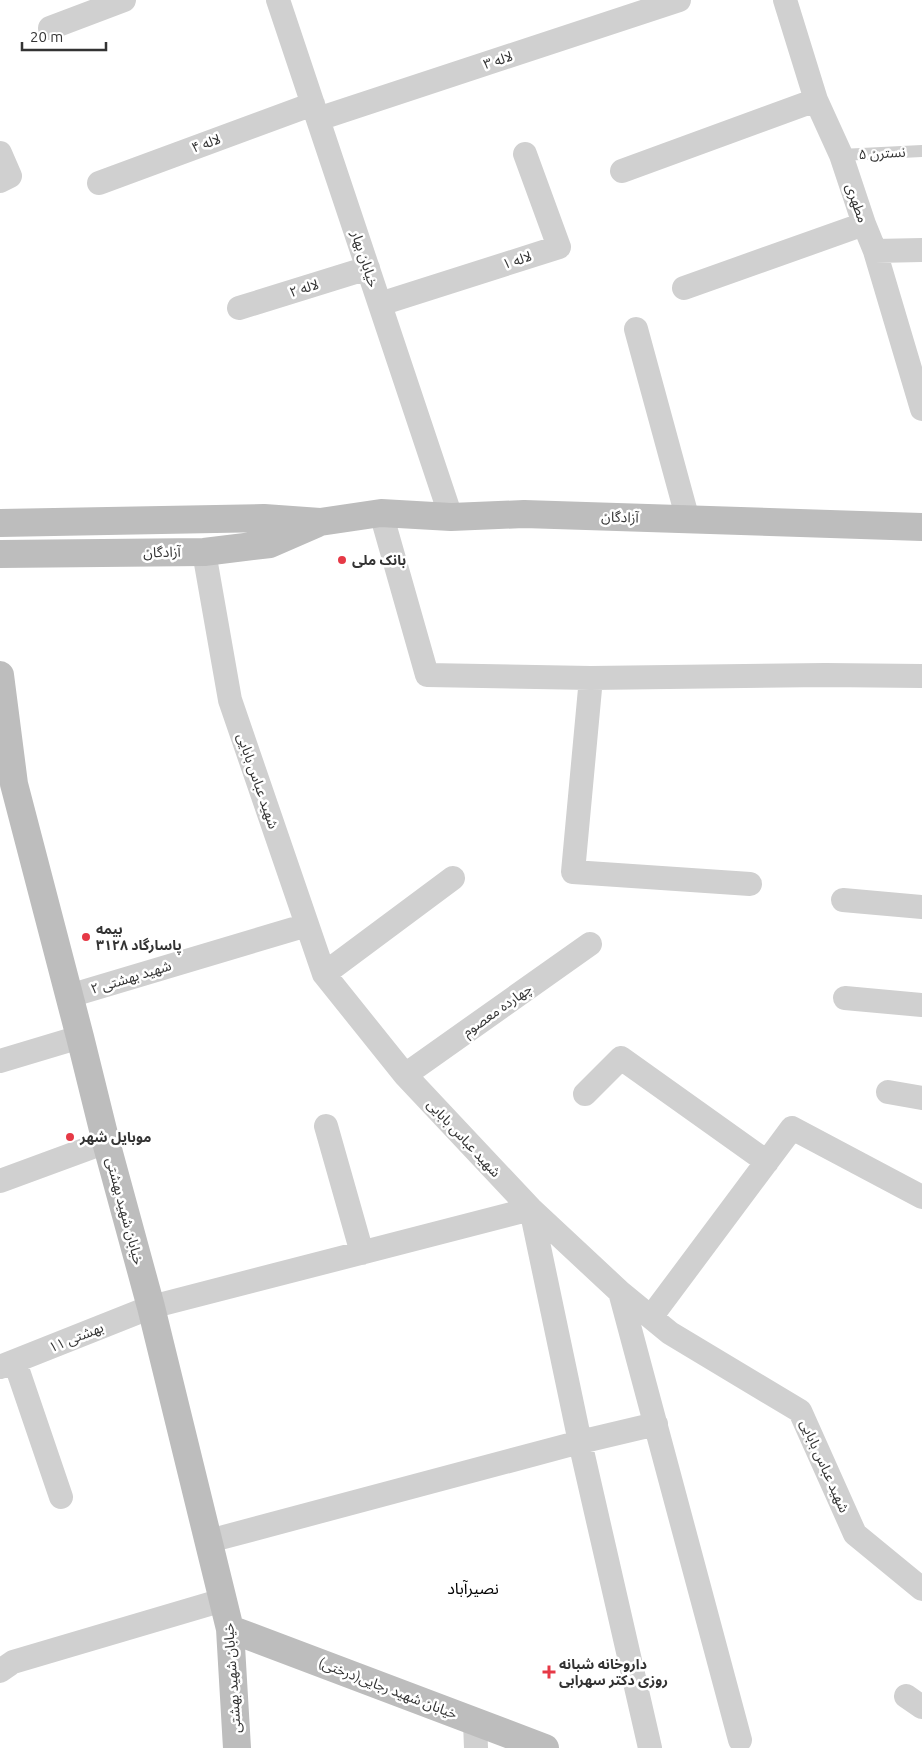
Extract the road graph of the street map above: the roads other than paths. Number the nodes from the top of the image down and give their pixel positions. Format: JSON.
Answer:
{"nodes":[{"id":1,"x":124,"y":0,"type":"edge"},
{"id":2,"x":278,"y":0,"type":"edge"},
{"id":3,"x":679,"y":0,"type":"edge"},
{"id":4,"x":785,"y":0,"type":"edge"},
{"id":5,"x":50,"y":28,"type":"dead end"},
{"id":6,"x":816,"y":100,"type":"junction"},
{"id":7,"x":315,"y":112,"type":"junction"},
{"id":8,"x":922,"y":150,"type":"edge"},
{"id":9,"x":0,"y":153,"type":"edge"},
{"id":10,"x":525,"y":154,"type":"dead end"},
{"id":11,"x":841,"y":155,"type":"junction"},
{"id":12,"x":622,"y":171,"type":"dead end"},
{"id":13,"x":0,"y":181,"type":"edge"},
{"id":14,"x":99,"y":183,"type":"dead end"},
{"id":15,"x":864,"y":224,"type":"junction"},
{"id":16,"x":922,"y":250,"type":"edge"},
{"id":17,"x":875,"y":251,"type":"junction"},
{"id":18,"x":368,"y":268,"type":"junction"},
{"id":19,"x":684,"y":288,"type":"dead end"},
{"id":20,"x":380,"y":304,"type":"junction"},
{"id":21,"x":240,"y":308,"type":"dead end"},
{"id":22,"x":636,"y":329,"type":"dead end"},
{"id":23,"x":922,"y":409,"type":"edge"},
{"id":24,"x":381,"y":513,"type":"junction"},
{"id":25,"x":451,"y":518,"type":"junction"},
{"id":26,"x":688,"y":520,"type":"junction"},
{"id":27,"x":320,"y":522,"type":"junction"},
{"id":28,"x":0,"y":524,"type":"edge"},
{"id":29,"x":922,"y":527,"type":"edge"},
{"id":30,"x":204,"y":552,"type":"junction"},
{"id":31,"x":0,"y":554,"type":"edge"},
{"id":32,"x":0,"y":675,"type":"edge"},
{"id":33,"x":922,"y":676,"type":"edge"},
{"id":34,"x":591,"y":678,"type":"junction"},
{"id":35,"x":7,"y":786,"type":"edge"},
{"id":36,"x":452,"y":878,"type":"dead end"},
{"id":37,"x":750,"y":884,"type":"dead end"},
{"id":38,"x":843,"y":900,"type":"dead end"},
{"id":39,"x":922,"y":907,"type":"edge"},
{"id":40,"x":307,"y":925,"type":"junction"},
{"id":41,"x":590,"y":944,"type":"dead end"},
{"id":42,"x":324,"y":974,"type":"junction"},
{"id":43,"x":69,"y":996,"type":"junction"},
{"id":44,"x":845,"y":998,"type":"dead end"},
{"id":45,"x":922,"y":1005,"type":"edge"},
{"id":46,"x":80,"y":1036,"type":"junction"},
{"id":47,"x":0,"y":1061,"type":"edge"},
{"id":48,"x":405,"y":1075,"type":"junction"},
{"id":49,"x":888,"y":1092,"type":"dead end"},
{"id":50,"x":585,"y":1094,"type":"dead end"},
{"id":51,"x":922,"y":1098,"type":"edge"},
{"id":52,"x":326,"y":1126,"type":"dead end"},
{"id":53,"x":106,"y":1142,"type":"junction"},
{"id":54,"x":767,"y":1162,"type":"junction"},
{"id":55,"x":0,"y":1181,"type":"edge"},
{"id":56,"x":922,"y":1197,"type":"edge"},
{"id":57,"x":531,"y":1209,"type":"junction"},
{"id":58,"x":362,"y":1253,"type":"junction"},
{"id":59,"x":620,"y":1292,"type":"junction"},
{"id":60,"x":151,"y":1307,"type":"junction"},
{"id":61,"x":651,"y":1317,"type":"junction"},
{"id":62,"x":8,"y":1364,"type":"edge"},
{"id":63,"x":656,"y":1424,"type":"junction"},
{"id":64,"x":580,"y":1442,"type":"junction"},
{"id":65,"x":61,"y":1497,"type":"dead end"},
{"id":66,"x":209,"y":1541,"type":"junction"},
{"id":67,"x":922,"y":1589,"type":"edge"},
{"id":68,"x":223,"y":1600,"type":"junction"},
{"id":69,"x":230,"y":1629,"type":"junction"},
{"id":70,"x":0,"y":1671,"type":"edge"},
{"id":71,"x":476,"y":1735,"type":"edge"},
{"id":72,"x":740,"y":1740,"type":"dead end"},
{"id":73,"x":237,"y":1748,"type":"edge"},
{"id":74,"x":545,"y":1748,"type":"edge"},
{"id":75,"x":650,"y":1748,"type":"edge"}],
"edges":[{"from":1,"to":5,"type":"street"},
{"from":2,"to":7,"type":"street","name":"خیابان بهار"},
{"from":3,"to":7,"type":"street","name":"لاله ۳"},
{"from":4,"to":6,"type":"street","name":"مطهری"},
{"from":6,"to":11,"type":"street","name":"مطهری"},
{"from":6,"to":12,"type":"street"},
{"from":7,"to":14,"type":"street","name":"لاله ۴"},
{"from":7,"to":18,"type":"street","name":"خیابان بهار"},
{"from":8,"to":11,"type":"lane","name":"نسترن ۵"},
{"from":9,"to":13,"type":"street"},
{"from":10,"to":20,"type":"street","name":"لاله ۱"},
{"from":11,"to":15,"type":"street","name":"مطهری"},
{"from":15,"to":17,"type":"street","name":"مطهری"},
{"from":15,"to":19,"type":"street"},
{"from":16,"to":17,"type":"street"},
{"from":17,"to":23,"type":"street","name":"مطهری"},
{"from":18,"to":20,"type":"street","name":"خیابان بهار"},
{"from":18,"to":21,"type":"street","name":"لاله ۲"},
{"from":20,"to":25,"type":"street","name":"خیابان بهار"},
{"from":22,"to":26,"type":"street"},
{"from":24,"to":25,"type":"street","name":"آزادگان"},
{"from":24,"to":27,"type":"street","name":"آزادگان"},
{"from":24,"to":34,"type":"street"},
{"from":25,"to":26,"type":"street","name":"آزادگان"},
{"from":26,"to":29,"type":"street","name":"آزادگان"},
{"from":27,"to":28,"type":"street","name":"آزادگان"},
{"from":27,"to":30,"type":"street","name":"آزادگان"},
{"from":30,"to":31,"type":"street","name":"آزادگان"},
{"from":30,"to":40,"type":"street","name":"شهید عباس بابایی"},
{"from":32,"to":35,"type":"street","name":"خیابان شهید بهشتی"},
{"from":33,"to":34,"type":"street"},
{"from":34,"to":37,"type":"street"},
{"from":35,"to":43,"type":"street","name":"خیابان شهید بهشتی"},
{"from":36,"to":42,"type":"street"},
{"from":38,"to":39,"type":"street"},
{"from":40,"to":42,"type":"street","name":"شهید عباس بابایی"},
{"from":40,"to":43,"type":"street","name":"شهید بهشتی ۲"},
{"from":41,"to":48,"type":"street","name":"چهارده معصوم"},
{"from":42,"to":48,"type":"street","name":"شهید عباس بابایی"},
{"from":43,"to":46,"type":"street","name":"خیابان شهید بهشتی"},
{"from":44,"to":45,"type":"street"},
{"from":46,"to":47,"type":"street"},
{"from":46,"to":53,"type":"street","name":"خیابان شهید بهشتی"},
{"from":48,"to":57,"type":"street","name":"شهید عباس بابایی"},
{"from":49,"to":51,"type":"street"},
{"from":50,"to":54,"type":"street"},
{"from":52,"to":58,"type":"street"},
{"from":53,"to":55,"type":"street"},
{"from":53,"to":60,"type":"street","name":"خیابان شهید بهشتی"},
{"from":54,"to":56,"type":"street"},
{"from":54,"to":61,"type":"street"},
{"from":57,"to":58,"type":"street","name":"بهشتی ۱۱"},
{"from":57,"to":59,"type":"street","name":"شهید عباس بابایی"},
{"from":57,"to":64,"type":"street"},
{"from":58,"to":60,"type":"street","name":"بهشتی ۱۱"},
{"from":59,"to":61,"type":"street","name":"شهید عباس بابایی"},
{"from":59,"to":63,"type":"street"},
{"from":60,"to":62,"type":"street","name":"بهشتی ۱۱"},
{"from":60,"to":66,"type":"street","name":"خیابان شهید بهشتی"},
{"from":61,"to":67,"type":"street","name":"شهید عباس بابایی"},
{"from":62,"to":65,"type":"street"},
{"from":63,"to":64,"type":"street"},
{"from":63,"to":72,"type":"street"},
{"from":64,"to":66,"type":"street"},
{"from":64,"to":75,"type":"street"},
{"from":66,"to":68,"type":"street","name":"خیابان شهید بهشتی"},
{"from":68,"to":69,"type":"street","name":"خیابان شهید بهشتی"},
{"from":68,"to":70,"type":"street"},
{"from":69,"to":71,"type":"street","name":"خیابان شهید رجایی(درختی)"},
{"from":69,"to":73,"type":"street","name":"خیابان شهید بهشتی"},
{"from":71,"to":74,"type":"street","name":"خیابان شهید رجایی(درختی)"}]}
